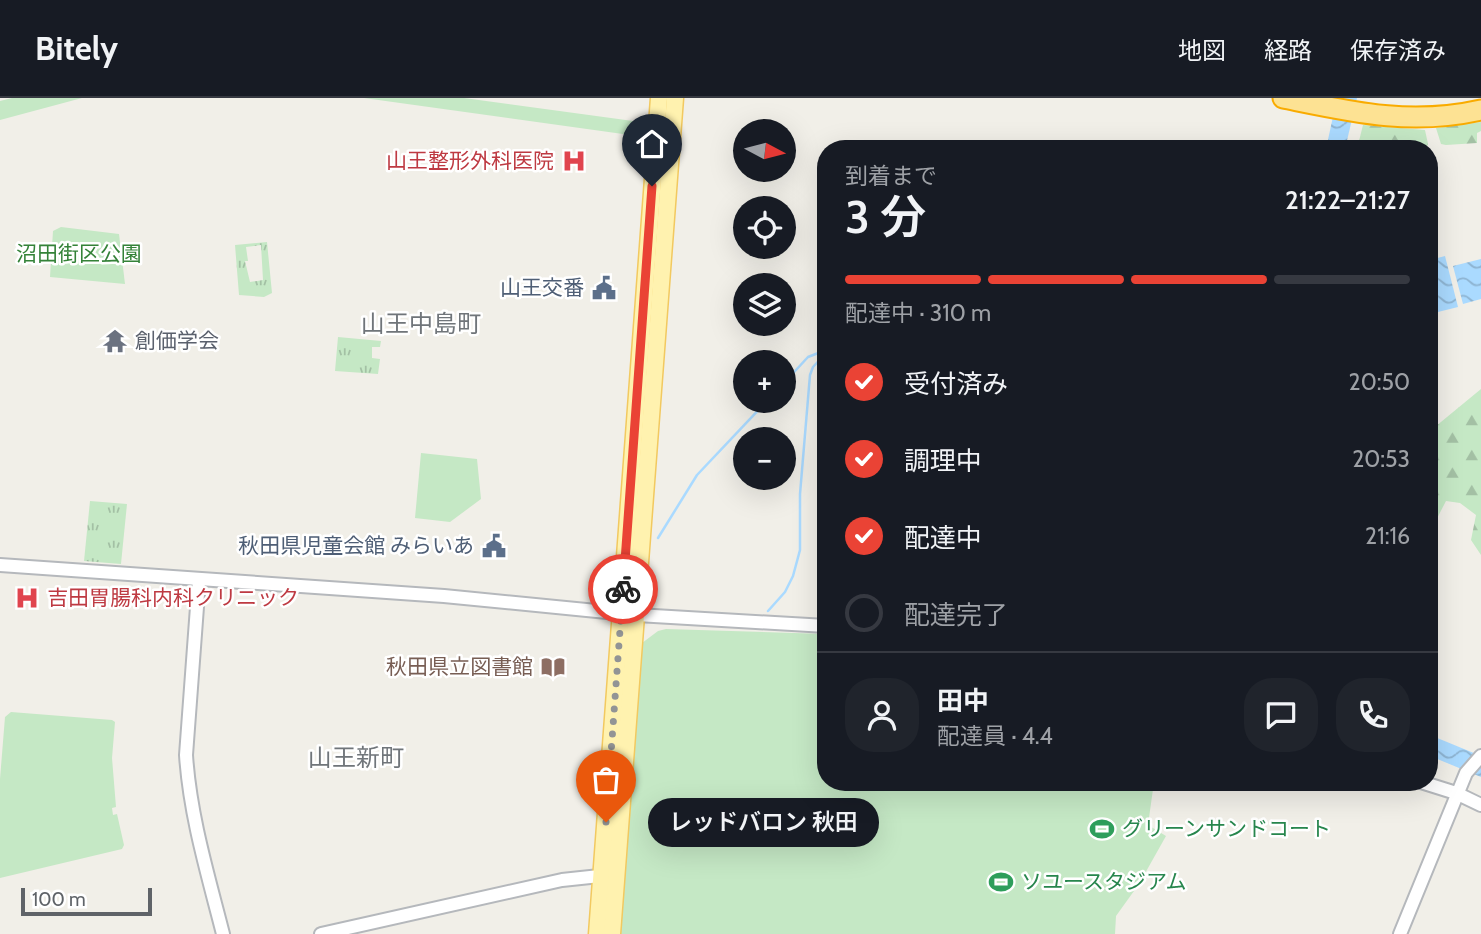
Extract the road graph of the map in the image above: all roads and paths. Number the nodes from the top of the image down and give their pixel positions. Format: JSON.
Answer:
{"nodes":[{"id":1,"x":659,"y":98,"type":"edge"},
{"id":2,"x":675,"y":98,"type":"edge"},
{"id":3,"x":1283,"y":98,"type":"edge"},
{"id":4,"x":1480,"y":98,"type":"edge"},
{"id":5,"x":1358,"y":104,"type":"edge"},
{"id":6,"x":1481,"y":110,"type":"edge"},
{"id":7,"x":0,"y":565,"type":"edge"},
{"id":8,"x":200,"y":580,"type":"junction"},
{"id":9,"x":629,"y":615,"type":"junction"},
{"id":10,"x":817,"y":625,"type":"edge"},
{"id":11,"x":1481,"y":756,"type":"edge"},
{"id":12,"x":1438,"y":785,"type":"edge"},
{"id":13,"x":1459,"y":789,"type":"junction"},
{"id":14,"x":1481,"y":805,"type":"edge"},
{"id":15,"x":609,"y":875,"type":"junction"},
{"id":16,"x":223,"y":934,"type":"edge"},
{"id":17,"x":321,"y":934,"type":"edge"},
{"id":18,"x":597,"y":934,"type":"edge"},
{"id":19,"x":612,"y":934,"type":"edge"},
{"id":20,"x":1400,"y":934,"type":"edge"}],
"edges":[{"from":1,"to":9,"type":"main road"},
{"from":2,"to":9,"type":"main road"},
{"from":3,"to":5,"type":"highway"},
{"from":4,"to":5,"type":"highway"},
{"from":5,"to":6,"type":"highway"},
{"from":7,"to":8,"type":"street"},
{"from":8,"to":9,"type":"street"},
{"from":8,"to":16,"type":"street"},
{"from":9,"to":10,"type":"street"},
{"from":9,"to":15,"type":"main road"},
{"from":11,"to":13,"type":"street"},
{"from":12,"to":13,"type":"street"},
{"from":13,"to":14,"type":"street"},
{"from":13,"to":20,"type":"street"},
{"from":15,"to":17,"type":"street"},
{"from":15,"to":18,"type":"main road"},
{"from":15,"to":19,"type":"main road"}]}
